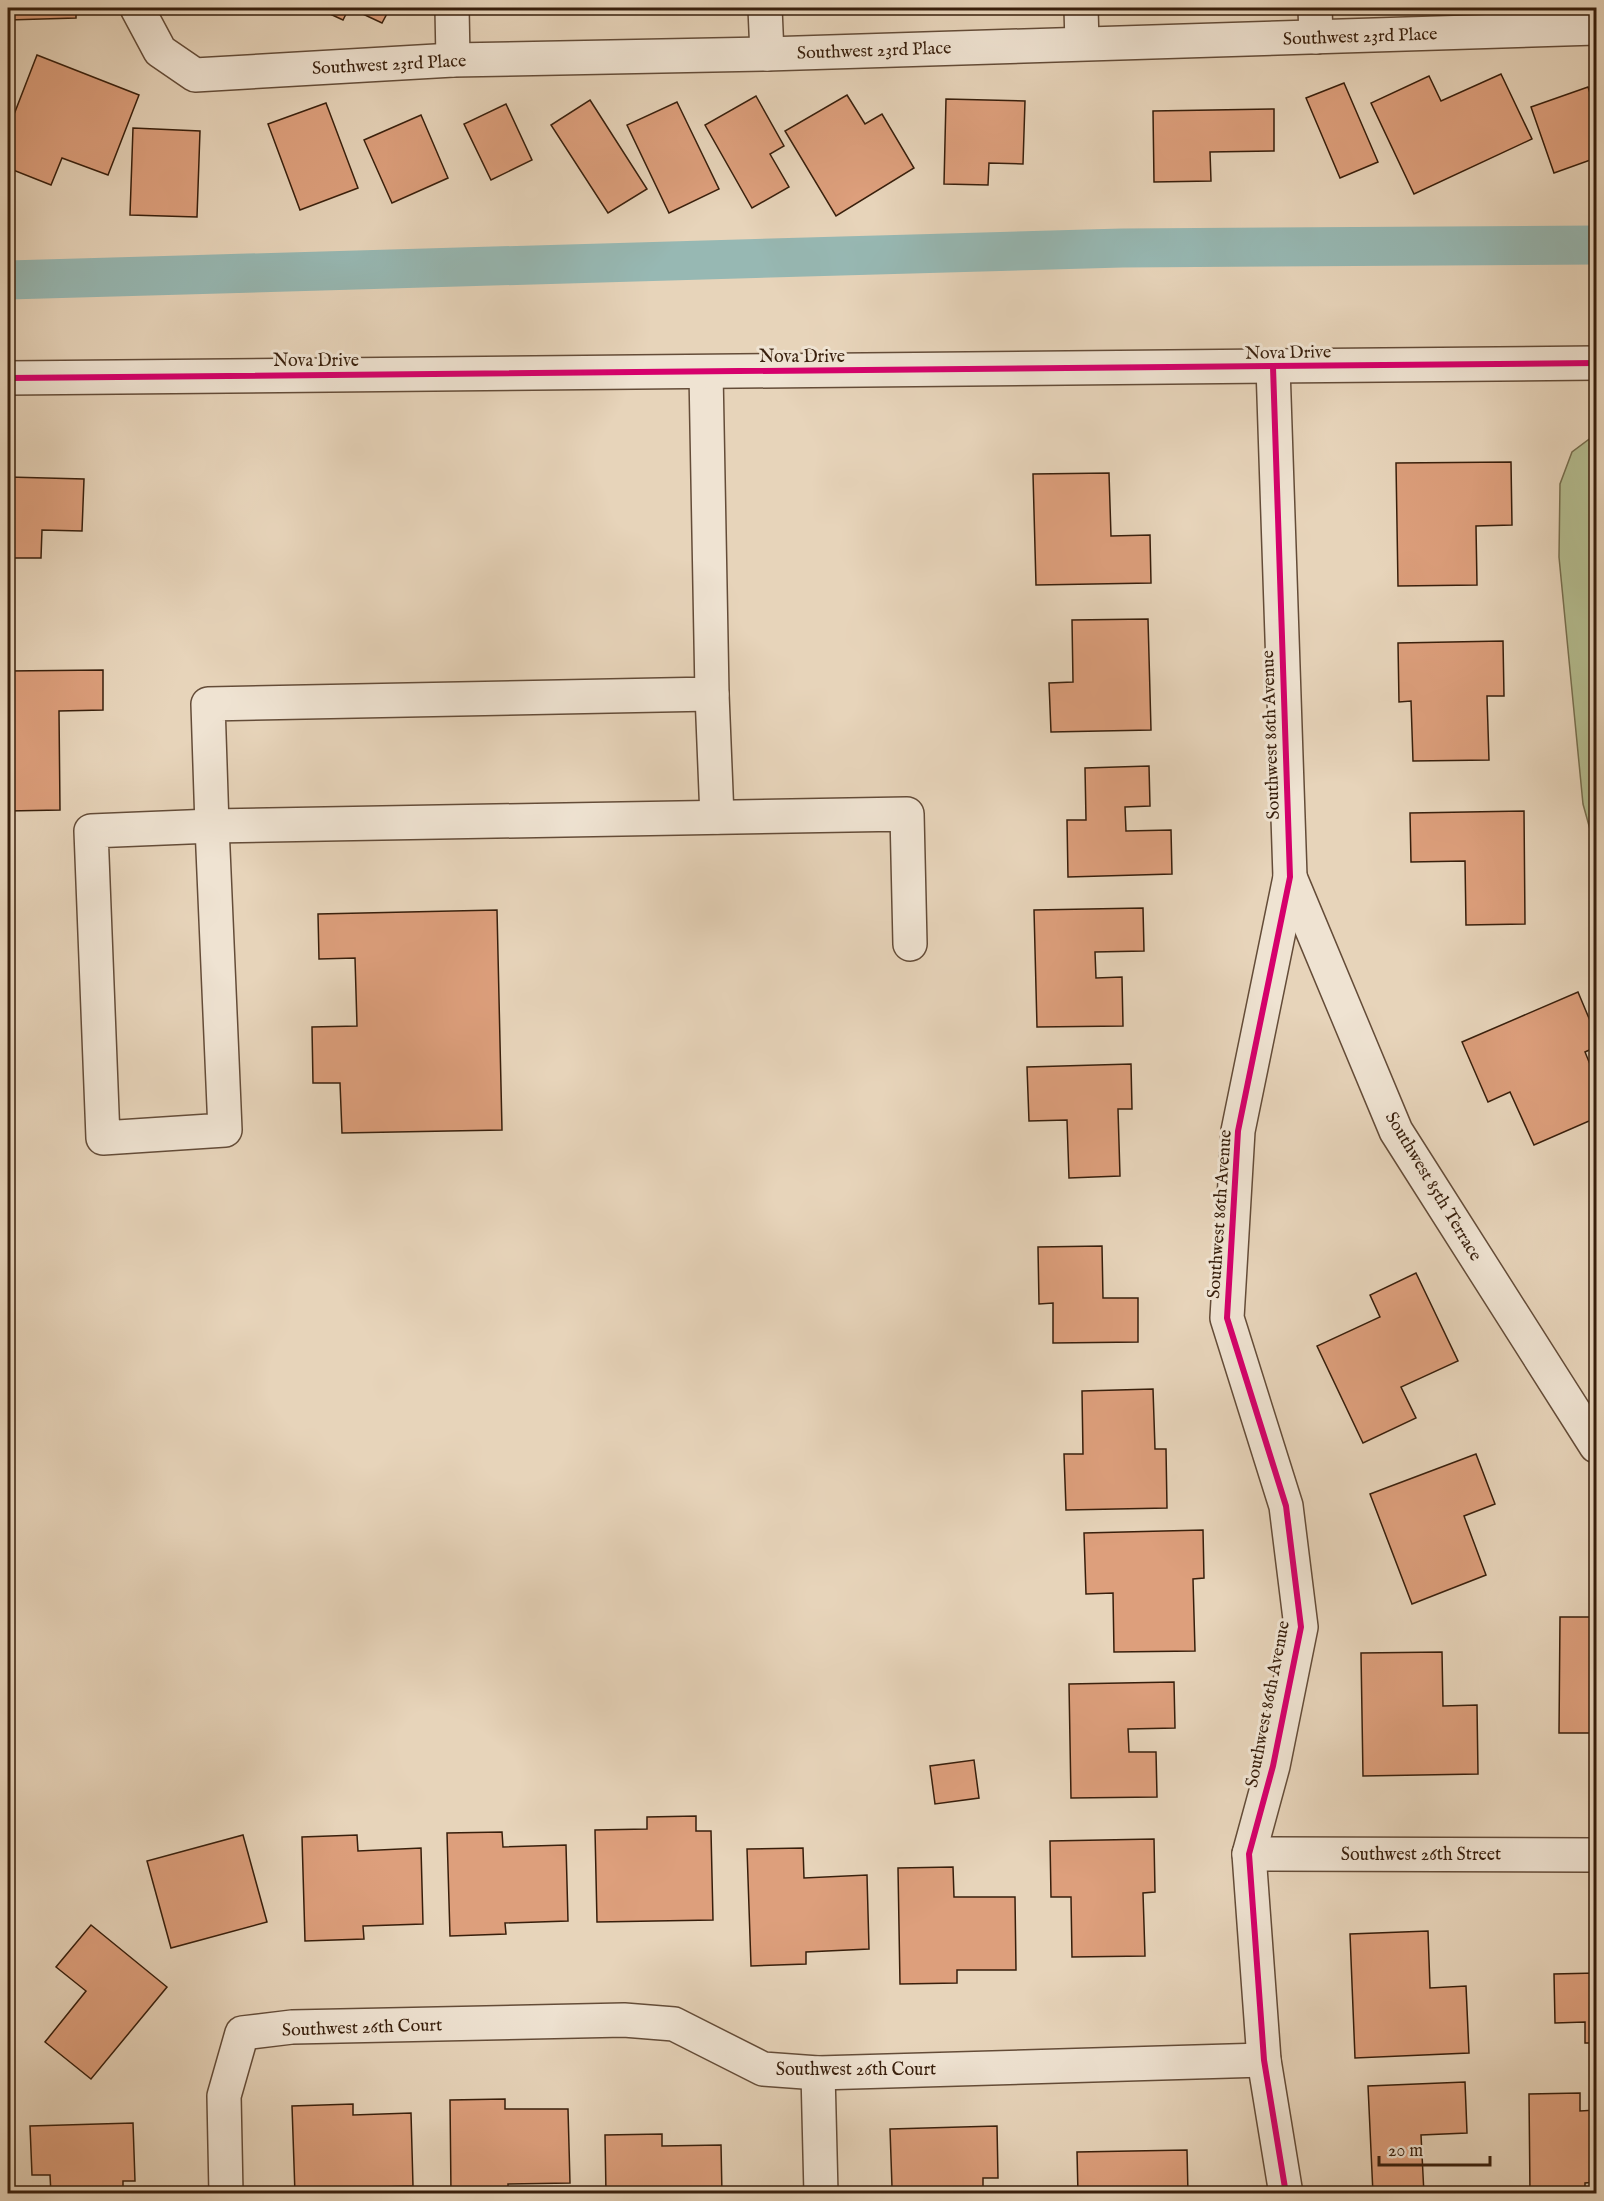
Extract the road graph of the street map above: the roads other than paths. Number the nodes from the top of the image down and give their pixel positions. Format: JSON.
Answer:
{"nodes":[{"id":1,"x":137,"y":8,"type":"edge"},
{"id":2,"x":452,"y":8,"type":"edge"},
{"id":3,"x":765,"y":8,"type":"edge"},
{"id":4,"x":1081,"y":8,"type":"edge"},
{"id":5,"x":1315,"y":22,"type":"edge"},
{"id":6,"x":1596,"y":28,"type":"edge"},
{"id":7,"x":1082,"y":43,"type":"junction"},
{"id":8,"x":767,"y":54,"type":"junction"},
{"id":9,"x":453,"y":60,"type":"junction"},
{"id":10,"x":1596,"y":363,"type":"edge"},
{"id":11,"x":1273,"y":367,"type":"junction"},
{"id":12,"x":706,"y":372,"type":"junction"},
{"id":13,"x":8,"y":378,"type":"edge"},
{"id":14,"x":712,"y":694,"type":"junction"},
{"id":15,"x":717,"y":818,"type":"junction"},
{"id":16,"x":212,"y":826,"type":"junction"},
{"id":17,"x":1290,"y":877,"type":"junction"},
{"id":18,"x":910,"y":944,"type":"dead end"},
{"id":19,"x":1596,"y":1446,"type":"edge"},
{"id":20,"x":1249,"y":1854,"type":"junction"},
{"id":21,"x":1593,"y":1855,"type":"dead end"},
{"id":22,"x":1264,"y":2060,"type":"junction"},
{"id":23,"x":818,"y":2073,"type":"junction"},
{"id":24,"x":226,"y":2193,"type":"edge"},
{"id":25,"x":821,"y":2193,"type":"edge"},
{"id":26,"x":1286,"y":2193,"type":"edge"}],
"edges":[{"from":1,"to":9,"type":"street","name":"Southwest 23rd Place"},
{"from":2,"to":9,"type":"street"},
{"from":3,"to":8,"type":"street"},
{"from":4,"to":7,"type":"street"},
{"from":5,"to":6,"type":"street","name":"Southwest 23rd Place"},
{"from":5,"to":7,"type":"street","name":"Southwest 23rd Place"},
{"from":7,"to":8,"type":"street","name":"Southwest 23rd Place"},
{"from":8,"to":9,"type":"street","name":"Southwest 23rd Place"},
{"from":10,"to":11,"type":"street","name":"Nova Drive"},
{"from":11,"to":12,"type":"street","name":"Nova Drive"},
{"from":11,"to":17,"type":"street","name":"Southwest 86th Avenue"},
{"from":12,"to":13,"type":"street","name":"Nova Drive"},
{"from":12,"to":14,"type":"street"},
{"from":14,"to":15,"type":"street"},
{"from":14,"to":16,"type":"street"},
{"from":15,"to":16,"type":"street"},
{"from":15,"to":18,"type":"street"},
{"from":16,"to":16,"type":"street"},
{"from":17,"to":19,"type":"street","name":"Southwest 85th Terrace"},
{"from":17,"to":20,"type":"street","name":"Southwest 86th Avenue"},
{"from":20,"to":21,"type":"street","name":"Southwest 26th Street"},
{"from":20,"to":22,"type":"street","name":"Southwest 86th Avenue"},
{"from":22,"to":23,"type":"street","name":"Southwest 26th Court"},
{"from":22,"to":26,"type":"street","name":"Southwest 86th Avenue"},
{"from":23,"to":24,"type":"street","name":"Southwest 26th Court"},
{"from":23,"to":25,"type":"street"}]}
